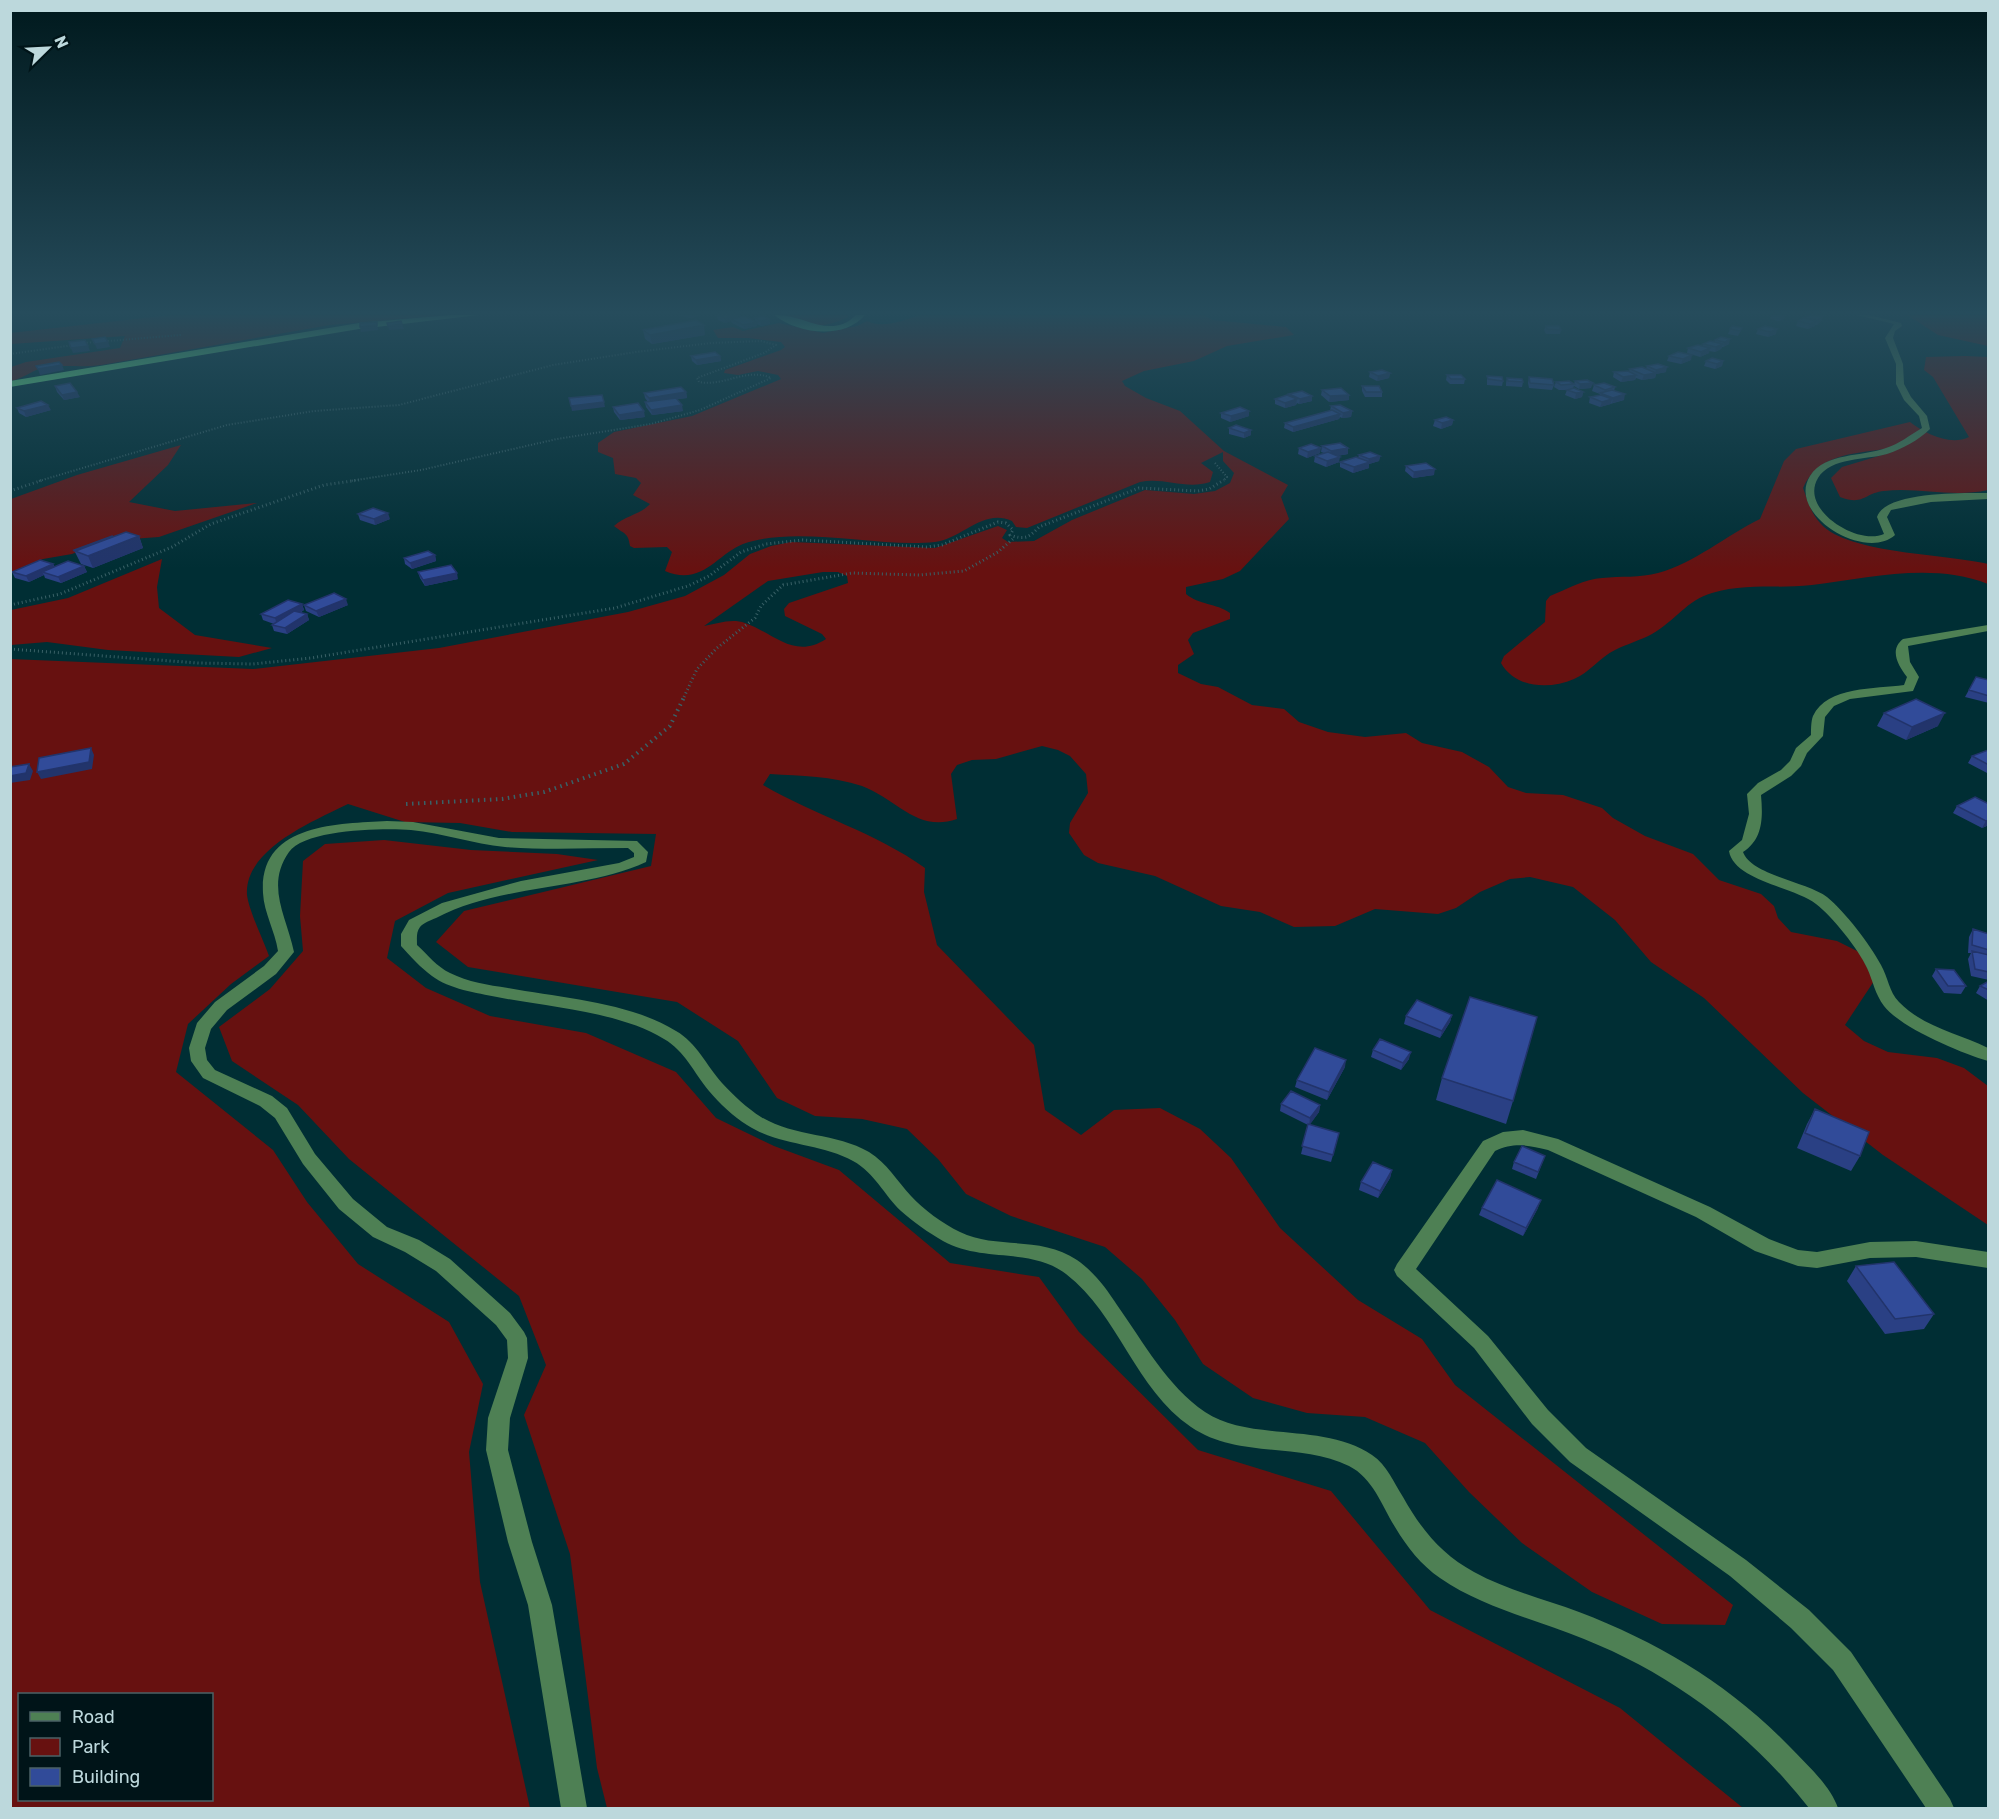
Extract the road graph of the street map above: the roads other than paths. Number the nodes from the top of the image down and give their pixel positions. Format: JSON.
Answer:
{"nodes":[{"id":1,"x":1910,"y":400,"type":"edge"},
{"id":2,"x":1989,"y":496,"type":"edge"},
{"id":3,"x":1989,"y":628,"type":"edge"},
{"id":4,"x":1989,"y":1055,"type":"edge"},
{"id":5,"x":1989,"y":1260,"type":"edge"},
{"id":6,"x":574,"y":1809,"type":"edge"},
{"id":7,"x":1825,"y":1809,"type":"edge"},
{"id":8,"x":1941,"y":1809,"type":"edge"}],
"edges":[{"from":1,"to":2,"type":"street"},
{"from":3,"to":4,"type":"street"},
{"from":5,"to":8,"type":"street"},
{"from":6,"to":7,"type":"street"}]}
